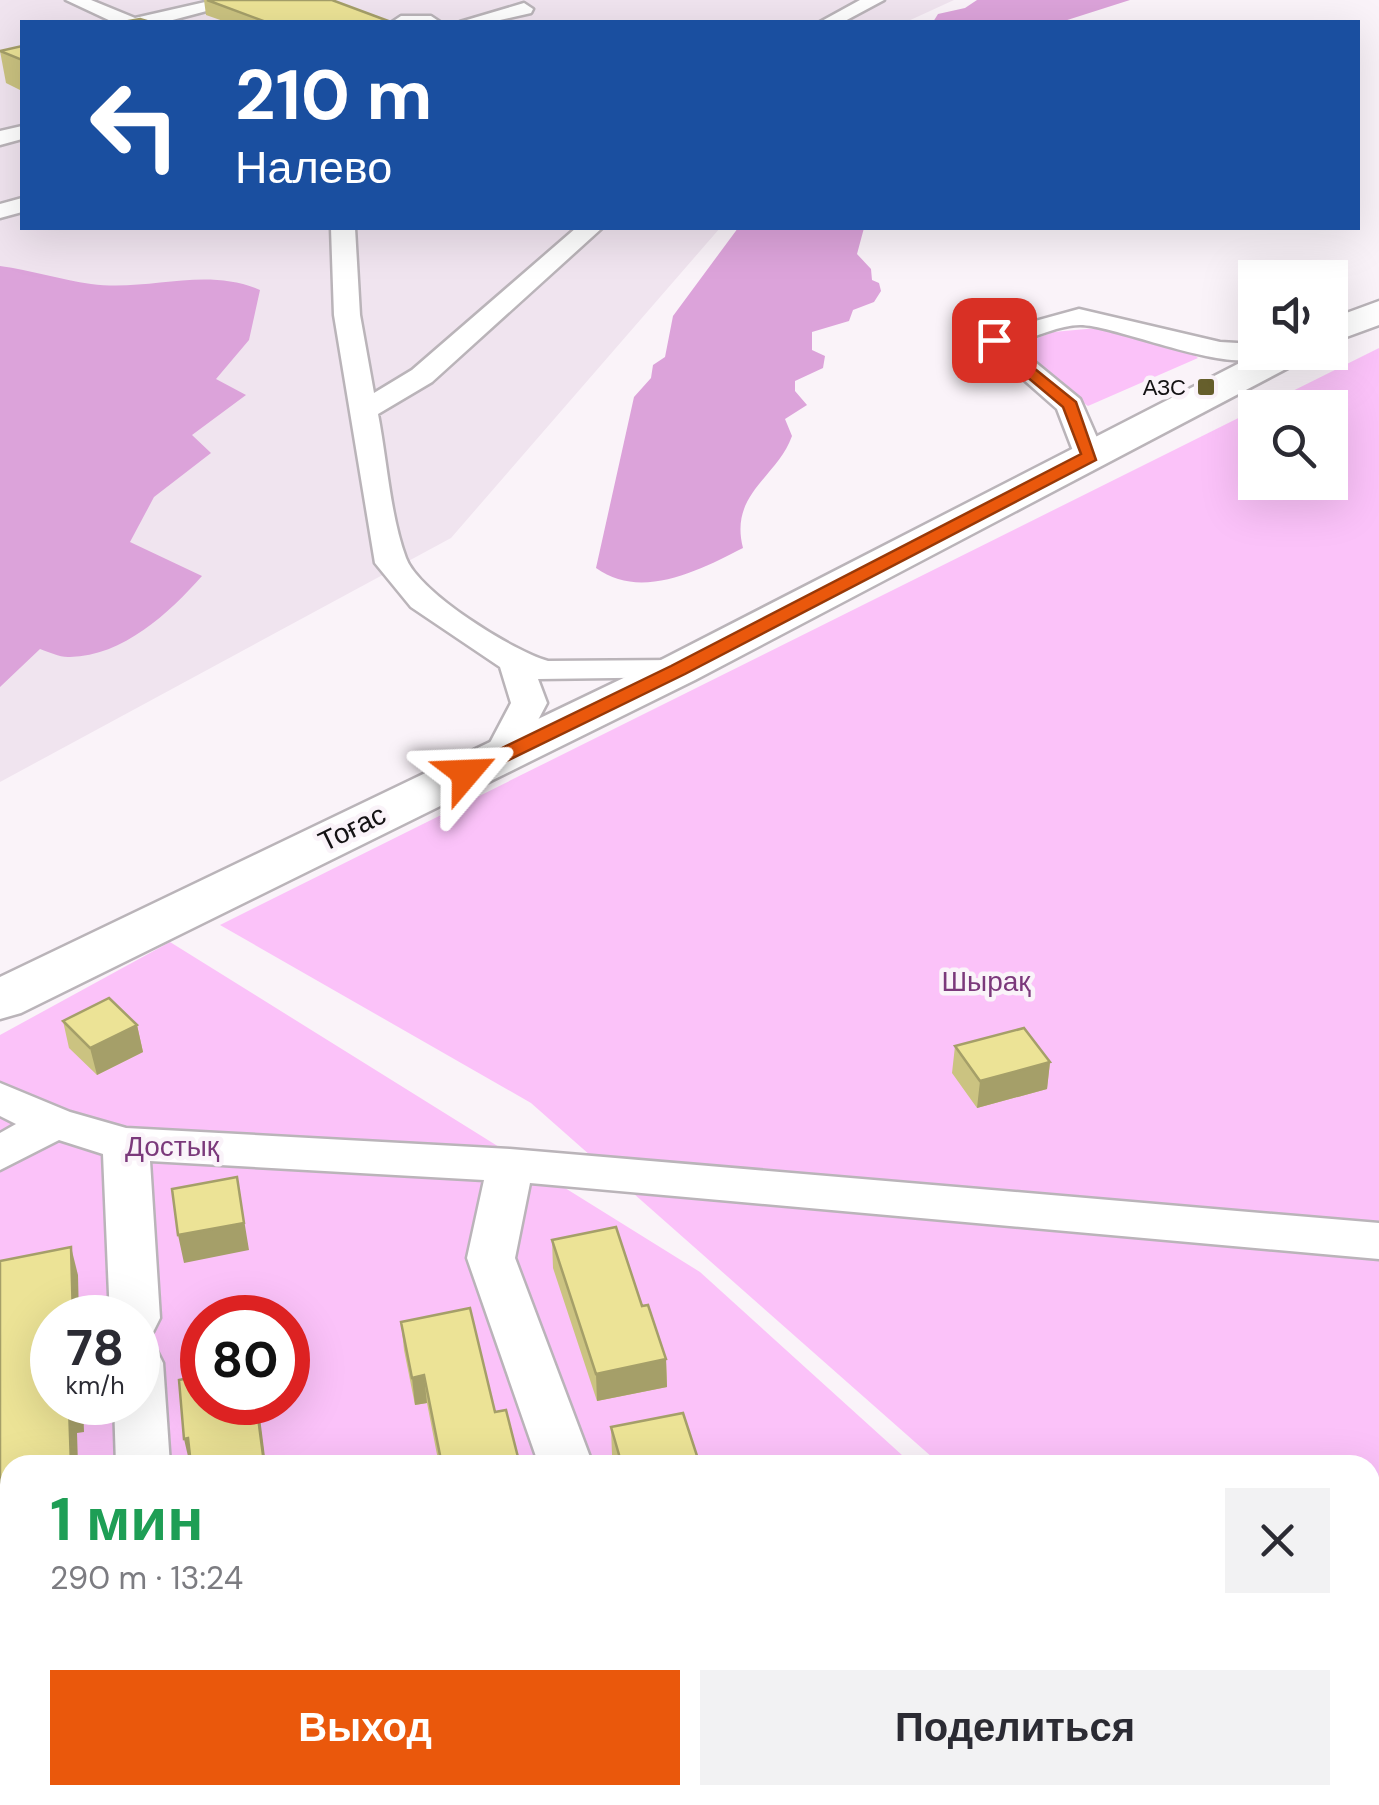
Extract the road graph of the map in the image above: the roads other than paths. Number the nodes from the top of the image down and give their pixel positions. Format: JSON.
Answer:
{"nodes":[{"id":1,"x":75,"y":0,"type":"edge"},
{"id":2,"x":239,"y":0,"type":"edge"},
{"id":3,"x":875,"y":0,"type":"edge"},
{"id":4,"x":524,"y":8,"type":"dead end"},
{"id":5,"x":107,"y":14,"type":"junction"},
{"id":6,"x":76,"y":20,"type":"edge"},
{"id":7,"x":123,"y":20,"type":"edge"},
{"id":8,"x":151,"y":20,"type":"edge"},
{"id":9,"x":477,"y":20,"type":"edge"},
{"id":10,"x":833,"y":20,"type":"edge"},
{"id":11,"x":343,"y":230,"type":"edge"},
{"id":12,"x":588,"y":230,"type":"edge"},
{"id":13,"x":1379,"y":312,"type":"edge"},
{"id":14,"x":1348,"y":325,"type":"edge"},
{"id":15,"x":1238,"y":351,"type":"edge"},
{"id":16,"x":1256,"y":370,"type":"edge"},
{"id":17,"x":363,"y":412,"type":"junction"},
{"id":18,"x":1090,"y":456,"type":"junction"},
{"id":19,"x":515,"y":662,"type":"junction"},
{"id":20,"x":678,"y":670,"type":"junction"},
{"id":21,"x":501,"y":756,"type":"junction"},
{"id":22,"x":0,"y":1000,"type":"edge"},
{"id":23,"x":0,"y":1098,"type":"edge"},
{"id":24,"x":54,"y":1123,"type":"junction"},
{"id":25,"x":126,"y":1144,"type":"junction"},
{"id":26,"x":0,"y":1154,"type":"edge"},
{"id":27,"x":510,"y":1166,"type":"junction"},
{"id":28,"x":1379,"y":1240,"type":"edge"},
{"id":29,"x":134,"y":1295,"type":"edge"},
{"id":30,"x":141,"y":1425,"type":"edge"},
{"id":31,"x":143,"y":1455,"type":"edge"},
{"id":32,"x":562,"y":1455,"type":"edge"}],
"edges":[{"from":1,"to":5,"type":"street"},
{"from":2,"to":8,"type":"street"},
{"from":3,"to":10,"type":"street"},
{"from":4,"to":9,"type":"street"},
{"from":5,"to":6,"type":"street"},
{"from":5,"to":7,"type":"street"},
{"from":11,"to":17,"type":"street"},
{"from":12,"to":17,"type":"street"},
{"from":13,"to":14,"type":"highway"},
{"from":15,"to":18,"type":"street"},
{"from":16,"to":18,"type":"highway","name":"Тоғас"},
{"from":17,"to":19,"type":"street"},
{"from":18,"to":20,"type":"highway","name":"Тоғас"},
{"from":19,"to":20,"type":"street"},
{"from":19,"to":21,"type":"street"},
{"from":20,"to":21,"type":"highway","name":"Тоғас"},
{"from":21,"to":22,"type":"highway","name":"Тоғас"},
{"from":23,"to":24,"type":"street"},
{"from":24,"to":25,"type":"street"},
{"from":24,"to":26,"type":"street"},
{"from":25,"to":27,"type":"street"},
{"from":25,"to":29,"type":"street"},
{"from":27,"to":28,"type":"street"},
{"from":27,"to":32,"type":"street"},
{"from":30,"to":31,"type":"street"}]}
